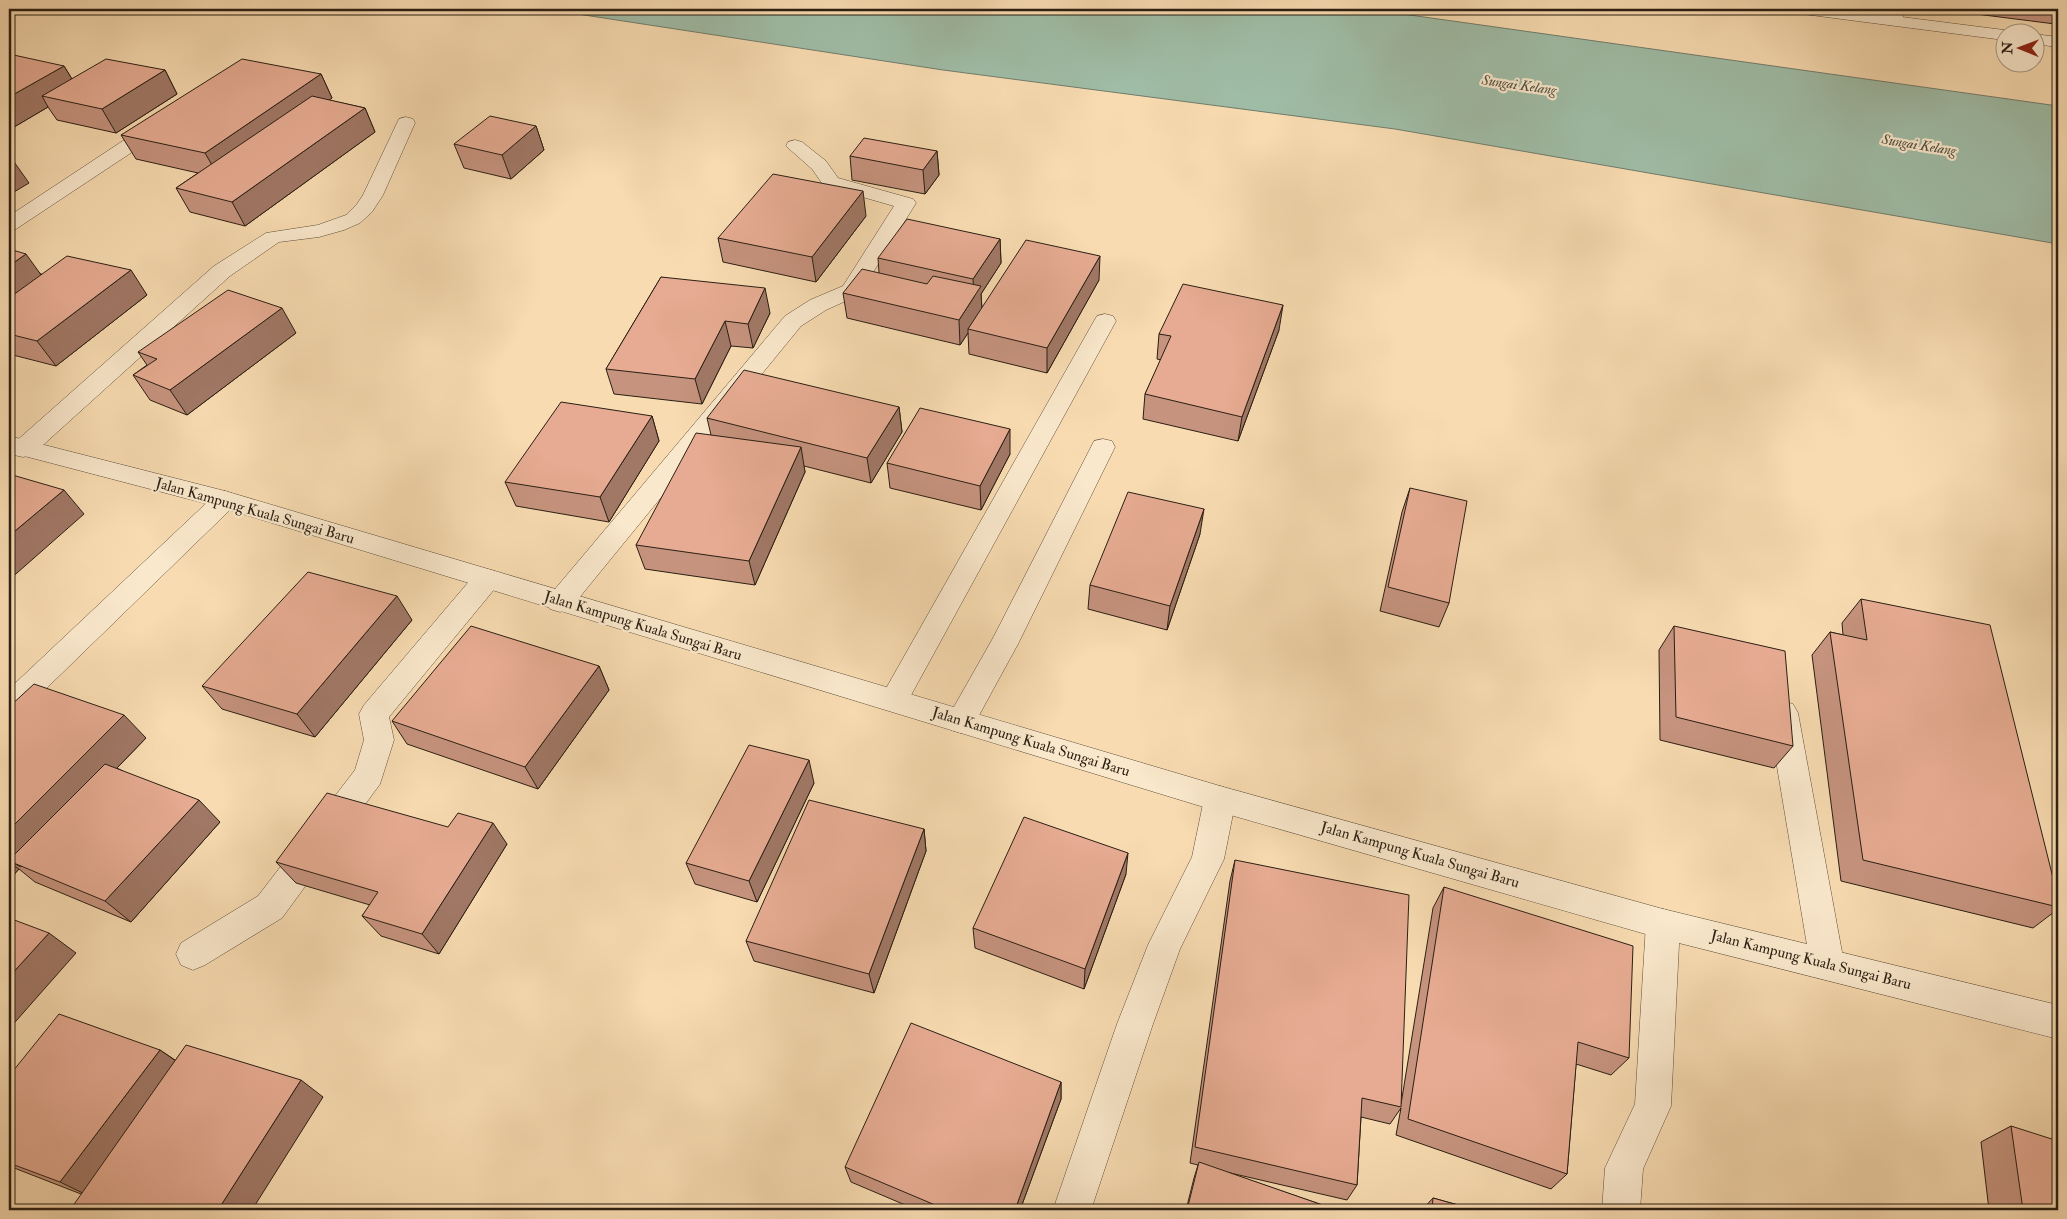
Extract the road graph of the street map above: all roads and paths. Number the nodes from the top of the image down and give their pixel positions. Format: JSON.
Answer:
{"nodes":[{"id":1,"x":1803,"y":9,"type":"edge"},
{"id":2,"x":1894,"y":15,"type":"edge"},
{"id":3,"x":1994,"y":33,"type":"edge"},
{"id":4,"x":2044,"y":40,"type":"edge"},
{"id":5,"x":2058,"y":42,"type":"edge"},
{"id":6,"x":178,"y":113,"type":"edge"},
{"id":7,"x":406,"y":123,"type":"dead end"},
{"id":8,"x":795,"y":146,"type":"dead end"},
{"id":9,"x":9,"y":225,"type":"edge"},
{"id":10,"x":1105,"y":321,"type":"dead end"},
{"id":11,"x":16,"y":446,"type":"edge"},
{"id":12,"x":1103,"y":447,"type":"dead end"},
{"id":13,"x":225,"y":500,"type":"junction"},
{"id":14,"x":487,"y":579,"type":"junction"},
{"id":15,"x":560,"y":602,"type":"junction"},
{"id":16,"x":1778,"y":685,"type":"edge"},
{"id":17,"x":894,"y":700,"type":"junction"},
{"id":18,"x":9,"y":707,"type":"edge"},
{"id":19,"x":961,"y":721,"type":"junction"},
{"id":20,"x":1220,"y":799,"type":"junction"},
{"id":21,"x":1663,"y":924,"type":"junction"},
{"id":22,"x":193,"y":954,"type":"dead end"},
{"id":23,"x":1827,"y":963,"type":"junction"},
{"id":24,"x":2058,"y":1022,"type":"edge"},
{"id":25,"x":1072,"y":1210,"type":"edge"},
{"id":26,"x":1622,"y":1210,"type":"edge"}],
"edges":[{"from":1,"to":2,"type":"street"},
{"from":2,"to":3,"type":"street"},
{"from":4,"to":5,"type":"street"},
{"from":6,"to":9,"type":"street"},
{"from":7,"to":11,"type":"street"},
{"from":8,"to":15,"type":"street"},
{"from":10,"to":17,"type":"street"},
{"from":11,"to":13,"type":"street","name":"Jalan Kampung Kuala Sungai Baru"},
{"from":12,"to":19,"type":"street"},
{"from":13,"to":14,"type":"street","name":"Jalan Kampung Kuala Sungai Baru"},
{"from":13,"to":18,"type":"street"},
{"from":14,"to":15,"type":"street","name":"Jalan Kampung Kuala Sungai Baru"},
{"from":14,"to":22,"type":"street"},
{"from":15,"to":17,"type":"street","name":"Jalan Kampung Kuala Sungai Baru"},
{"from":16,"to":23,"type":"street"},
{"from":17,"to":19,"type":"street","name":"Jalan Kampung Kuala Sungai Baru"},
{"from":19,"to":20,"type":"street","name":"Jalan Kampung Kuala Sungai Baru"},
{"from":20,"to":21,"type":"street","name":"Jalan Kampung Kuala Sungai Baru"},
{"from":20,"to":25,"type":"street"},
{"from":21,"to":23,"type":"street","name":"Jalan Kampung Kuala Sungai Baru"},
{"from":21,"to":26,"type":"street"},
{"from":23,"to":24,"type":"street","name":"Jalan Kampung Kuala Sungai Baru"}]}
